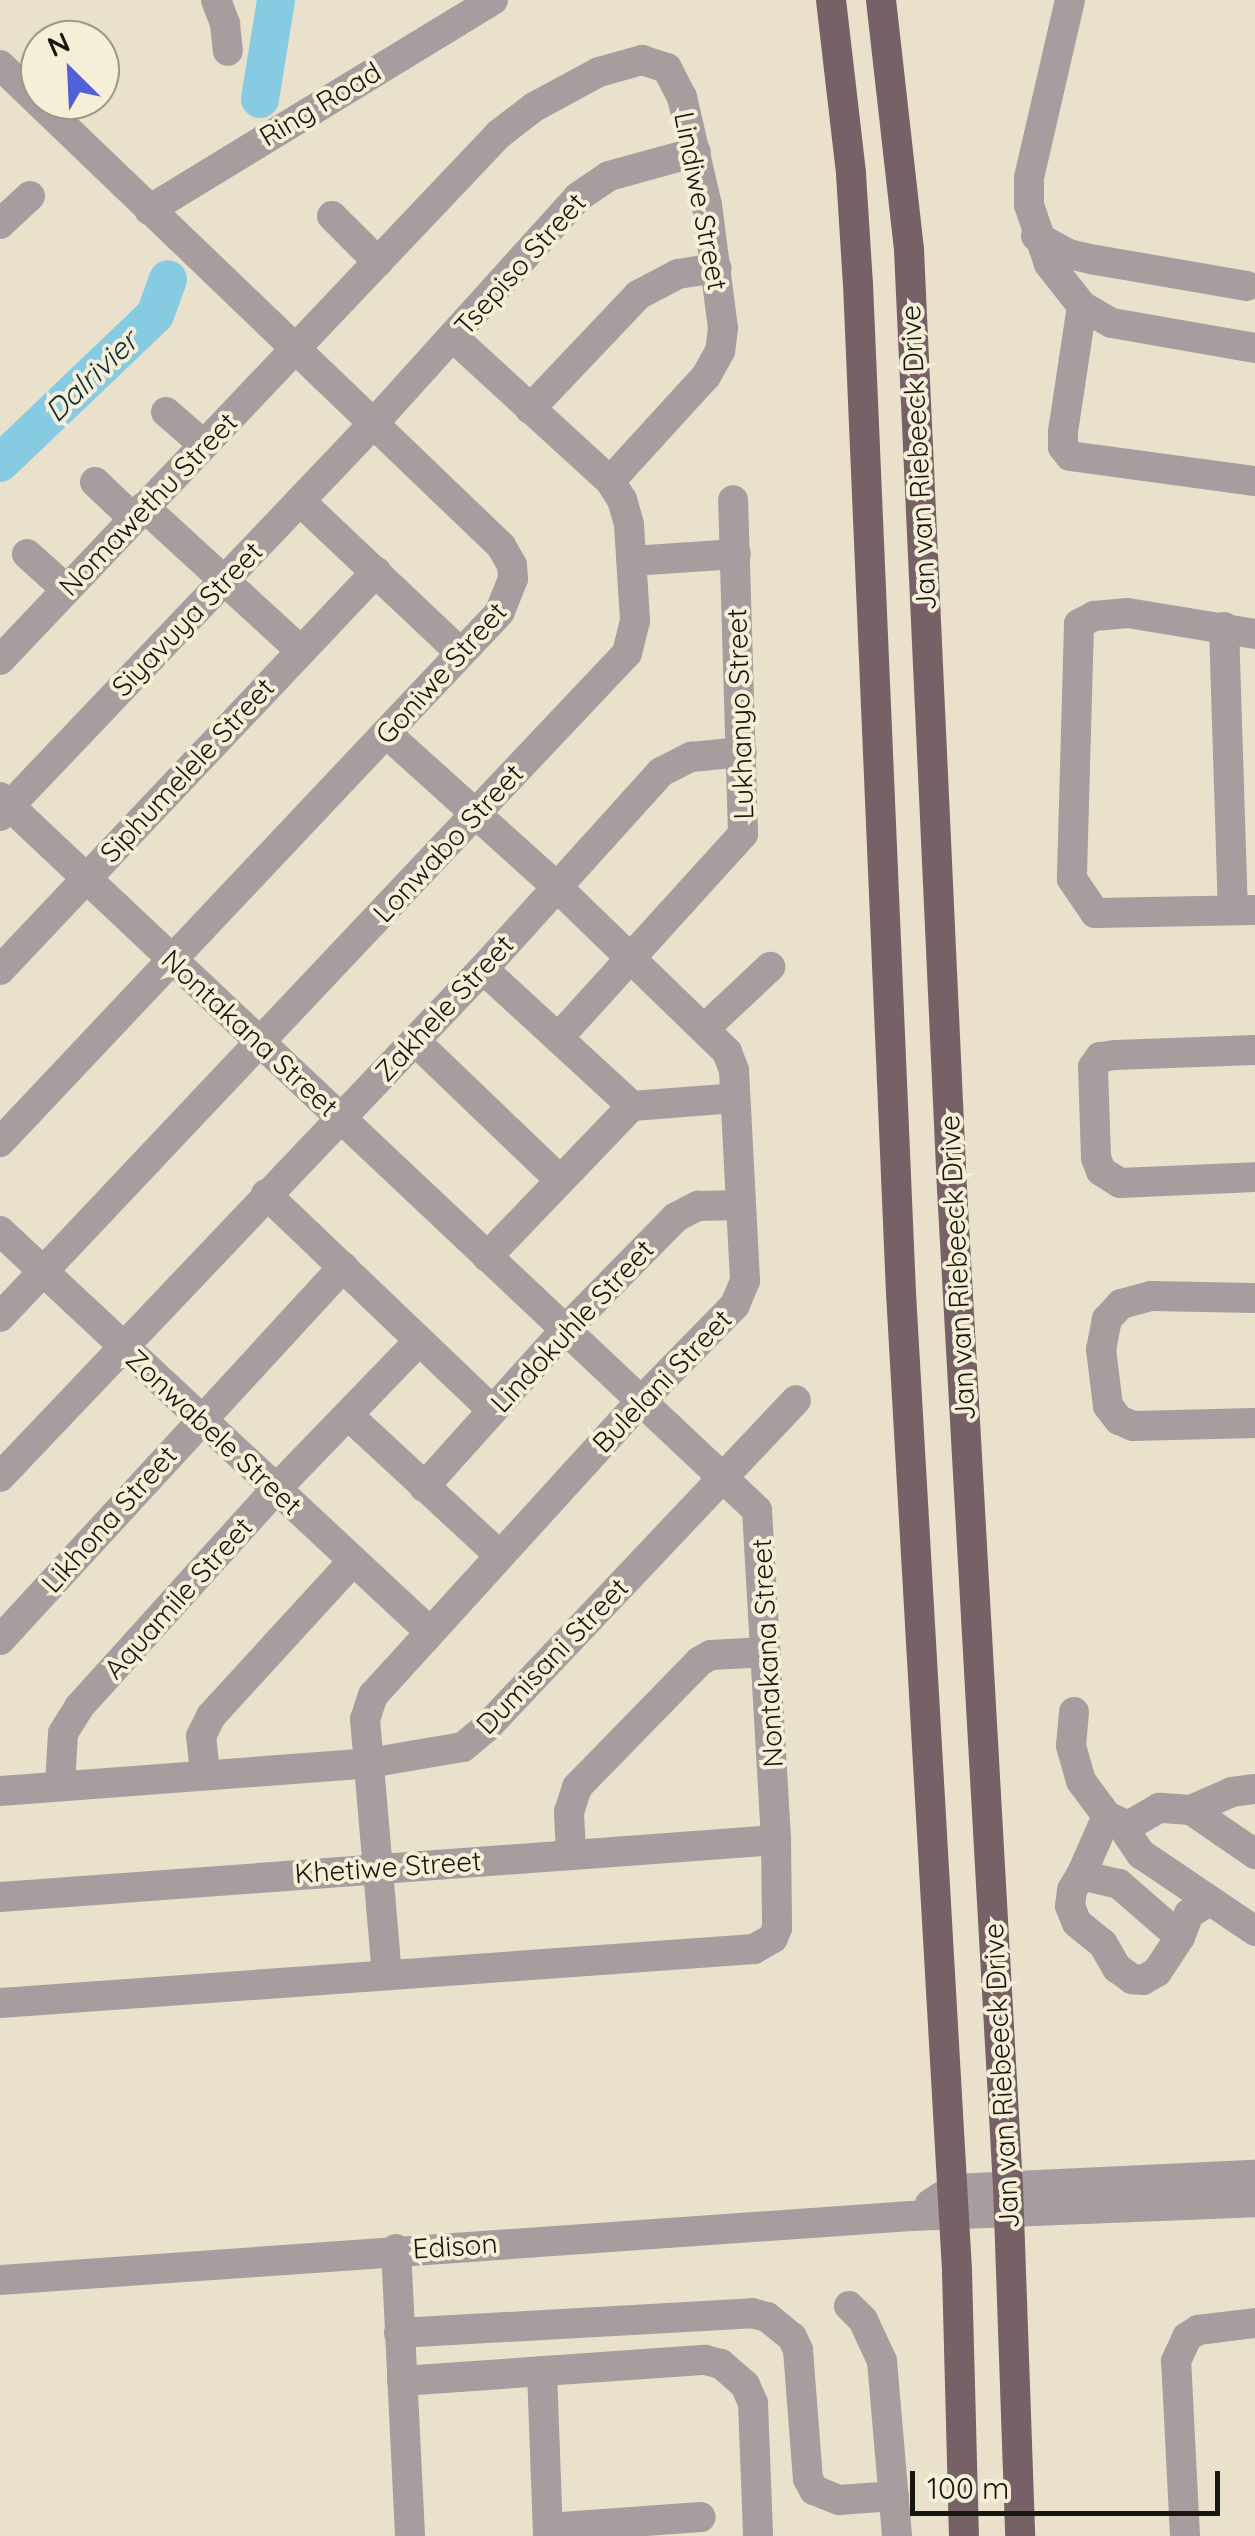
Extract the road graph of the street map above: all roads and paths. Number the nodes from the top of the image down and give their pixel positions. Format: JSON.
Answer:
{"nodes":[{"id":1,"x":216,"y":0,"type":"edge"},
{"id":2,"x":494,"y":0,"type":"edge"},
{"id":3,"x":831,"y":0,"type":"edge"},
{"id":4,"x":882,"y":0,"type":"edge"},
{"id":5,"x":1070,"y":0,"type":"edge"},
{"id":6,"x":228,"y":51,"type":"dead end"},
{"id":7,"x":0,"y":64,"type":"edge"},
{"id":8,"x":696,"y":152,"type":"junction"},
{"id":9,"x":30,"y":196,"type":"dead end"},
{"id":10,"x":149,"y":210,"type":"junction"},
{"id":11,"x":332,"y":216,"type":"dead end"},
{"id":12,"x":0,"y":224,"type":"edge"},
{"id":13,"x":1036,"y":236,"type":"junction"},
{"id":14,"x":378,"y":262,"type":"junction"},
{"id":15,"x":717,"y":268,"type":"junction"},
{"id":16,"x":1247,"y":286,"type":"dead end"},
{"id":17,"x":1082,"y":306,"type":"junction"},
{"id":18,"x":453,"y":338,"type":"junction"},
{"id":19,"x":1255,"y":348,"type":"edge"},
{"id":20,"x":297,"y":349,"type":"junction"},
{"id":21,"x":530,"y":409,"type":"junction"},
{"id":22,"x":166,"y":412,"type":"dead end"},
{"id":23,"x":374,"y":424,"type":"junction"},
{"id":24,"x":204,"y":444,"type":"junction"},
{"id":25,"x":610,"y":481,"type":"junction"},
{"id":26,"x":1255,"y":481,"type":"edge"},
{"id":27,"x":95,"y":482,"type":"dead end"},
{"id":28,"x":734,"y":500,"type":"dead end"},
{"id":29,"x":300,"y":501,"type":"junction"},
{"id":30,"x":139,"y":512,"type":"junction"},
{"id":31,"x":27,"y":554,"type":"dead end"},
{"id":32,"x":736,"y":554,"type":"junction"},
{"id":33,"x":632,"y":561,"type":"junction"},
{"id":34,"x":376,"y":572,"type":"junction"},
{"id":35,"x":224,"y":580,"type":"junction"},
{"id":36,"x":66,"y":590,"type":"junction"},
{"id":37,"x":1224,"y":628,"type":"junction"},
{"id":38,"x":1255,"y":634,"type":"edge"},
{"id":39,"x":300,"y":650,"type":"junction"},
{"id":40,"x":462,"y":654,"type":"junction"},
{"id":41,"x":0,"y":660,"type":"edge"},
{"id":42,"x":387,"y":734,"type":"junction"},
{"id":43,"x":742,"y":752,"type":"junction"},
{"id":44,"x":3,"y":806,"type":"edge"},
{"id":45,"x":475,"y":814,"type":"junction"},
{"id":46,"x":85,"y":879,"type":"junction"},
{"id":47,"x":556,"y":887,"type":"junction"},
{"id":48,"x":1244,"y":910,"type":"edge"},
{"id":49,"x":168,"y":959,"type":"junction"},
{"id":50,"x":632,"y":960,"type":"junction"},
{"id":51,"x":770,"y":967,"type":"dead end"},
{"id":52,"x":483,"y":969,"type":"junction"},
{"id":53,"x":0,"y":970,"type":"edge"},
{"id":54,"x":704,"y":1029,"type":"junction"},
{"id":55,"x":559,"y":1037,"type":"junction"},
{"id":56,"x":261,"y":1041,"type":"junction"},
{"id":57,"x":415,"y":1041,"type":"junction"},
{"id":58,"x":1255,"y":1050,"type":"edge"},
{"id":59,"x":735,"y":1098,"type":"junction"},
{"id":60,"x":632,"y":1106,"type":"junction"},
{"id":61,"x":341,"y":1116,"type":"junction"},
{"id":62,"x":0,"y":1142,"type":"edge"},
{"id":63,"x":1255,"y":1176,"type":"edge"},
{"id":64,"x":560,"y":1180,"type":"junction"},
{"id":65,"x":266,"y":1194,"type":"junction"},
{"id":66,"x":740,"y":1205,"type":"junction"},
{"id":67,"x":0,"y":1230,"type":"edge"},
{"id":68,"x":487,"y":1257,"type":"junction"},
{"id":69,"x":343,"y":1266,"type":"junction"},
{"id":70,"x":42,"y":1270,"type":"junction"},
{"id":71,"x":1255,"y":1298,"type":"edge"},
{"id":72,"x":0,"y":1318,"type":"edge"},
{"id":73,"x":564,"y":1331,"type":"junction"},
{"id":74,"x":419,"y":1341,"type":"junction"},
{"id":75,"x":121,"y":1346,"type":"junction"},
{"id":76,"x":796,"y":1400,"type":"dead end"},
{"id":77,"x":640,"y":1402,"type":"junction"},
{"id":78,"x":492,"y":1410,"type":"junction"},
{"id":79,"x":348,"y":1416,"type":"junction"},
{"id":80,"x":200,"y":1419,"type":"junction"},
{"id":81,"x":1255,"y":1423,"type":"edge"},
{"id":82,"x":722,"y":1475,"type":"junction"},
{"id":83,"x":0,"y":1477,"type":"edge"},
{"id":84,"x":424,"y":1487,"type":"junction"},
{"id":85,"x":276,"y":1489,"type":"junction"},
{"id":86,"x":499,"y":1554,"type":"junction"},
{"id":87,"x":352,"y":1562,"type":"junction"},
{"id":88,"x":430,"y":1632,"type":"junction"},
{"id":89,"x":0,"y":1640,"type":"edge"},
{"id":90,"x":766,"y":1652,"type":"junction"},
{"id":91,"x":1074,"y":1712,"type":"dead end"},
{"id":92,"x":369,"y":1763,"type":"junction"},
{"id":93,"x":205,"y":1772,"type":"junction"},
{"id":94,"x":60,"y":1786,"type":"junction"},
{"id":95,"x":1255,"y":1789,"type":"edge"},
{"id":96,"x":0,"y":1791,"type":"edge"},
{"id":97,"x":1191,"y":1810,"type":"junction"},
{"id":98,"x":1118,"y":1821,"type":"junction"},
{"id":99,"x":776,"y":1840,"type":"junction"},
{"id":100,"x":571,"y":1853,"type":"junction"},
{"id":101,"x":1255,"y":1854,"type":"edge"},
{"id":102,"x":375,"y":1867,"type":"junction"},
{"id":103,"x":1081,"y":1874,"type":"junction"},
{"id":104,"x":0,"y":1897,"type":"edge"},
{"id":105,"x":1209,"y":1901,"type":"junction"},
{"id":106,"x":1255,"y":1931,"type":"edge"},
{"id":107,"x":1180,"y":1937,"type":"junction"},
{"id":108,"x":387,"y":1974,"type":"junction"},
{"id":109,"x":0,"y":2003,"type":"edge"},
{"id":110,"x":1255,"y":2175,"type":"edge"},
{"id":111,"x":1008,"y":2198,"type":"junction"},
{"id":112,"x":953,"y":2202,"type":"junction"},
{"id":113,"x":1255,"y":2202,"type":"edge"},
{"id":114,"x":396,"y":2250,"type":"junction"},
{"id":115,"x":0,"y":2280,"type":"edge"},
{"id":116,"x":849,"y":2306,"type":"dead end"},
{"id":117,"x":1255,"y":2323,"type":"edge"},
{"id":118,"x":399,"y":2334,"type":"junction"},
{"id":119,"x":542,"y":2371,"type":"junction"},
{"id":120,"x":402,"y":2381,"type":"junction"},
{"id":121,"x":894,"y":2496,"type":"junction"},
{"id":122,"x":701,"y":2517,"type":"dead end"},
{"id":123,"x":548,"y":2532,"type":"edge"},
{"id":124,"x":410,"y":2536,"type":"edge"},
{"id":125,"x":758,"y":2536,"type":"edge"},
{"id":126,"x":897,"y":2536,"type":"edge"},
{"id":127,"x":964,"y":2536,"type":"edge"},
{"id":128,"x":1020,"y":2536,"type":"edge"},
{"id":129,"x":1185,"y":2536,"type":"edge"}],
"edges":[{"from":1,"to":6,"type":"street"},
{"from":2,"to":10,"type":"street","name":"Ring Road"},
{"from":3,"to":112,"type":"main road","name":"Jan van Riebeeck Drive"},
{"from":4,"to":111,"type":"main road","name":"Jan van Riebeeck Drive"},
{"from":5,"to":13,"type":"street"},
{"from":7,"to":10,"type":"street","name":"Goniwe Street"},
{"from":8,"to":14,"type":"street","name":"Lindiwe Street"},
{"from":8,"to":15,"type":"street","name":"Lindiwe Street"},
{"from":8,"to":18,"type":"street","name":"Tsepiso Street"},
{"from":9,"to":12,"type":"street"},
{"from":10,"to":20,"type":"street","name":"Goniwe Street"},
{"from":11,"to":14,"type":"street"},
{"from":13,"to":16,"type":"street"},
{"from":13,"to":17,"type":"street"},
{"from":14,"to":20,"type":"street","name":"Lindiwe Street"},
{"from":15,"to":21,"type":"street"},
{"from":15,"to":25,"type":"street","name":"Lindiwe Street"},
{"from":17,"to":19,"type":"street"},
{"from":17,"to":26,"type":"street"},
{"from":18,"to":21,"type":"street","name":"Lonwabo Street"},
{"from":18,"to":23,"type":"street","name":"Tsepiso Street"},
{"from":20,"to":23,"type":"street","name":"Goniwe Street"},
{"from":20,"to":24,"type":"street","name":"Nomawethu Street"},
{"from":21,"to":25,"type":"street","name":"Lonwabo Street"},
{"from":22,"to":24,"type":"street"},
{"from":23,"to":29,"type":"street","name":"Siyavuya Street"},
{"from":23,"to":40,"type":"street","name":"Goniwe Street"},
{"from":24,"to":30,"type":"street","name":"Nomawethu Street"},
{"from":25,"to":33,"type":"street","name":"Lonwabo Street"},
{"from":27,"to":30,"type":"street"},
{"from":28,"to":32,"type":"street","name":"Lukhanyo Street"},
{"from":29,"to":34,"type":"street"},
{"from":29,"to":35,"type":"street","name":"Siyavuya Street"},
{"from":30,"to":35,"type":"street"},
{"from":30,"to":36,"type":"street","name":"Nomawethu Street"},
{"from":31,"to":36,"type":"street"},
{"from":32,"to":33,"type":"street"},
{"from":32,"to":43,"type":"street","name":"Lukhanyo Street"},
{"from":33,"to":45,"type":"street","name":"Lonwabo Street"},
{"from":34,"to":39,"type":"street","name":"Siphumelele Street"},
{"from":34,"to":40,"type":"street"},
{"from":35,"to":39,"type":"street"},
{"from":35,"to":44,"type":"street","name":"Siyavuya Street"},
{"from":36,"to":41,"type":"street","name":"Nomawethu Street"},
{"from":37,"to":38,"type":"street"},
{"from":37,"to":48,"type":"street"},
{"from":37,"to":48,"type":"street"},
{"from":39,"to":46,"type":"street","name":"Siphumelele Street"},
{"from":40,"to":42,"type":"street","name":"Goniwe Street"},
{"from":42,"to":45,"type":"street","name":"Bulelani Street"},
{"from":42,"to":49,"type":"street","name":"Goniwe Street"},
{"from":43,"to":47,"type":"street","name":"Zakhele Street"},
{"from":43,"to":50,"type":"street","name":"Lukhanyo Street"},
{"from":44,"to":46,"type":"street","name":"Nontakana Street"},
{"from":45,"to":47,"type":"street","name":"Bulelani Street"},
{"from":45,"to":56,"type":"street","name":"Lonwabo Street"},
{"from":46,"to":49,"type":"street","name":"Nontakana Street"},
{"from":46,"to":53,"type":"street","name":"Siphumelele Street"},
{"from":47,"to":50,"type":"street","name":"Bulelani Street"},
{"from":47,"to":52,"type":"street","name":"Zakhele Street"},
{"from":49,"to":56,"type":"street","name":"Nontakana Street"},
{"from":49,"to":62,"type":"street","name":"Goniwe Street"},
{"from":50,"to":54,"type":"street","name":"Bulelani Street"},
{"from":50,"to":55,"type":"street","name":"Lukhanyo Street"},
{"from":51,"to":54,"type":"street"},
{"from":52,"to":55,"type":"street"},
{"from":52,"to":57,"type":"street","name":"Zakhele Street"},
{"from":54,"to":59,"type":"street","name":"Bulelani Street"},
{"from":55,"to":60,"type":"street"},
{"from":56,"to":61,"type":"street","name":"Nontakana Street"},
{"from":56,"to":70,"type":"street","name":"Lonwabo Street"},
{"from":57,"to":61,"type":"street","name":"Zakhele Street"},
{"from":57,"to":64,"type":"street"},
{"from":58,"to":63,"type":"street"},
{"from":59,"to":60,"type":"street"},
{"from":59,"to":66,"type":"street","name":"Bulelani Street"},
{"from":60,"to":64,"type":"street"},
{"from":61,"to":65,"type":"street","name":"Zakhele Street"},
{"from":61,"to":68,"type":"street","name":"Nontakana Street"},
{"from":64,"to":68,"type":"street"},
{"from":65,"to":69,"type":"street"},
{"from":65,"to":75,"type":"street","name":"Zakhele Street"},
{"from":66,"to":73,"type":"street","name":"Lindokuhle Street"},
{"from":66,"to":77,"type":"street","name":"Bulelani Street"},
{"from":67,"to":70,"type":"street","name":"Zonwabele Street"},
{"from":68,"to":73,"type":"street","name":"Nontakana Street"},
{"from":69,"to":74,"type":"street"},
{"from":69,"to":80,"type":"street","name":"Likhona Street"},
{"from":70,"to":72,"type":"street","name":"Lonwabo Street"},
{"from":70,"to":75,"type":"street","name":"Zonwabele Street"},
{"from":71,"to":81,"type":"street"},
{"from":73,"to":77,"type":"street","name":"Nontakana Street"},
{"from":73,"to":78,"type":"street","name":"Lindokuhle Street"},
{"from":74,"to":78,"type":"street"},
{"from":74,"to":79,"type":"street","name":"Aquamile Street"},
{"from":75,"to":80,"type":"street","name":"Zonwabele Street"},
{"from":75,"to":83,"type":"street","name":"Zakhele Street"},
{"from":76,"to":82,"type":"street","name":"Dumisani Street"},
{"from":77,"to":82,"type":"street","name":"Nontakana Street"},
{"from":77,"to":86,"type":"street","name":"Bulelani Street"},
{"from":78,"to":84,"type":"street","name":"Lindokuhle Street"},
{"from":79,"to":84,"type":"street"},
{"from":79,"to":85,"type":"street","name":"Aquamile Street"},
{"from":80,"to":85,"type":"street","name":"Zonwabele Street"},
{"from":80,"to":89,"type":"street","name":"Likhona Street"},
{"from":82,"to":90,"type":"street","name":"Nontakana Street"},
{"from":82,"to":92,"type":"street","name":"Dumisani Street"},
{"from":84,"to":86,"type":"street"},
{"from":85,"to":87,"type":"street","name":"Zonwabele Street"},
{"from":85,"to":94,"type":"street","name":"Aquamile Street"},
{"from":86,"to":88,"type":"street","name":"Bulelani Street"},
{"from":87,"to":88,"type":"street","name":"Zonwabele Street"},
{"from":87,"to":93,"type":"street"},
{"from":88,"to":92,"type":"street","name":"Bulelani Street"},
{"from":90,"to":99,"type":"street","name":"Nontakana Street"},
{"from":90,"to":100,"type":"street"},
{"from":91,"to":98,"type":"street"},
{"from":92,"to":93,"type":"street","name":"Dumisani Street"},
{"from":92,"to":102,"type":"street","name":"Bulelani Street"},
{"from":93,"to":94,"type":"street","name":"Dumisani Street"},
{"from":94,"to":96,"type":"street","name":"Dumisani Street"},
{"from":95,"to":97,"type":"street"},
{"from":97,"to":98,"type":"street"},
{"from":97,"to":101,"type":"street"},
{"from":98,"to":103,"type":"street"},
{"from":98,"to":105,"type":"street"},
{"from":99,"to":100,"type":"street","name":"Khetiwe Street"},
{"from":99,"to":108,"type":"street","name":"Nontakana Street"},
{"from":100,"to":102,"type":"street","name":"Khetiwe Street"},
{"from":102,"to":104,"type":"street","name":"Khetiwe Street"},
{"from":102,"to":108,"type":"street","name":"Bulelani Street"},
{"from":103,"to":107,"type":"street"},
{"from":103,"to":107,"type":"street"},
{"from":105,"to":106,"type":"street"},
{"from":105,"to":107,"type":"street"},
{"from":108,"to":109,"type":"street","name":"Nontakana Street"},
{"from":110,"to":111,"type":"street"},
{"from":111,"to":112,"type":"street","name":"Edison"},
{"from":111,"to":113,"type":"street"},
{"from":111,"to":128,"type":"main road","name":"Jan van Riebeeck Drive"},
{"from":112,"to":114,"type":"street","name":"Edison"},
{"from":112,"to":127,"type":"main road","name":"Jan van Riebeeck Drive"},
{"from":114,"to":115,"type":"street","name":"Edison"},
{"from":114,"to":118,"type":"street"},
{"from":116,"to":121,"type":"street"},
{"from":117,"to":129,"type":"street"},
{"from":118,"to":120,"type":"street"},
{"from":118,"to":121,"type":"street"},
{"from":119,"to":120,"type":"street"},
{"from":119,"to":123,"type":"street"},
{"from":119,"to":125,"type":"street"},
{"from":120,"to":124,"type":"street"},
{"from":121,"to":126,"type":"street"},
{"from":122,"to":123,"type":"street"}]}
